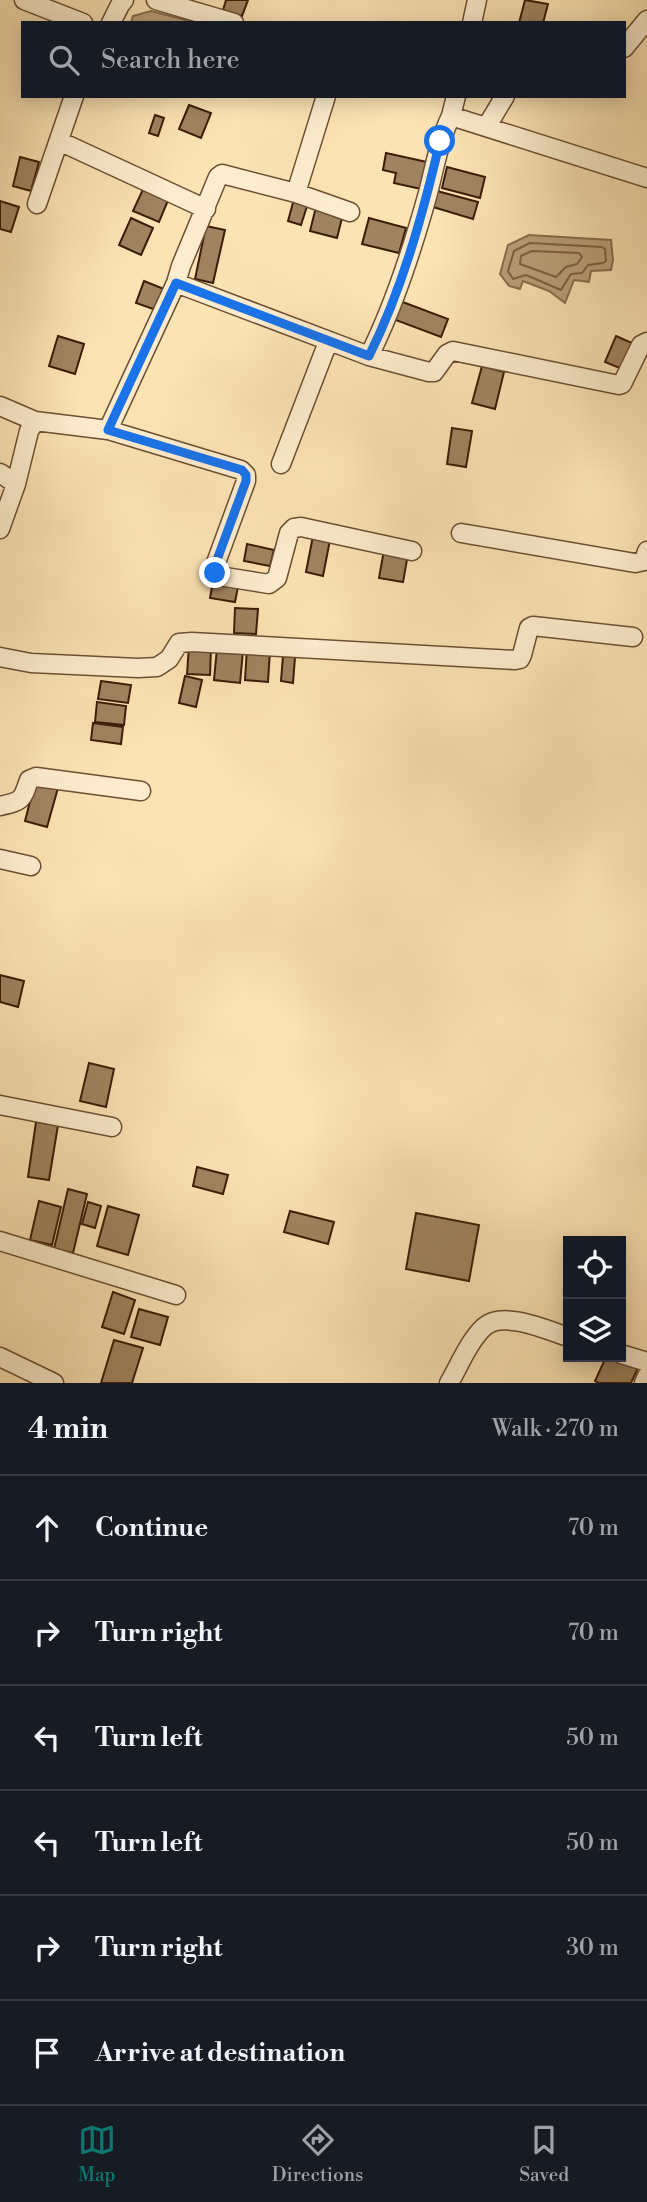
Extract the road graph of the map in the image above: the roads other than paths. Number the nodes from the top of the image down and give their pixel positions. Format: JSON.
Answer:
{"nodes":[{"id":1,"x":24,"y":0,"type":"edge"},
{"id":2,"x":124,"y":0,"type":"edge"},
{"id":3,"x":156,"y":0,"type":"edge"},
{"id":4,"x":477,"y":0,"type":"edge"},
{"id":5,"x":647,"y":20,"type":"edge"},
{"id":6,"x":78,"y":21,"type":"edge"},
{"id":7,"x":112,"y":21,"type":"edge"},
{"id":8,"x":227,"y":21,"type":"edge"},
{"id":9,"x":472,"y":21,"type":"edge"},
{"id":10,"x":626,"y":46,"type":"edge"},
{"id":11,"x":73,"y":98,"type":"edge"},
{"id":12,"x":325,"y":98,"type":"edge"},
{"id":13,"x":456,"y":98,"type":"edge"},
{"id":14,"x":504,"y":98,"type":"edge"},
{"id":15,"x":451,"y":116,"type":"junction"},
{"id":16,"x":487,"y":126,"type":"junction"},
{"id":17,"x":59,"y":141,"type":"junction"},
{"id":18,"x":647,"y":178,"type":"edge"},
{"id":19,"x":296,"y":193,"type":"junction"},
{"id":20,"x":37,"y":204,"type":"dead end"},
{"id":21,"x":206,"y":209,"type":"junction"},
{"id":22,"x":350,"y":212,"type":"dead end"},
{"id":23,"x":176,"y":283,"type":"junction"},
{"id":24,"x":328,"y":342,"type":"junction"},
{"id":25,"x":647,"y":342,"type":"edge"},
{"id":26,"x":369,"y":356,"type":"junction"},
{"id":27,"x":0,"y":406,"type":"edge"},
{"id":28,"x":35,"y":421,"type":"junction"},
{"id":29,"x":108,"y":430,"type":"junction"},
{"id":30,"x":281,"y":464,"type":"dead end"},
{"id":31,"x":0,"y":473,"type":"edge"},
{"id":32,"x":16,"y":484,"type":"junction"},
{"id":33,"x":0,"y":529,"type":"edge"},
{"id":34,"x":461,"y":533,"type":"dead end"},
{"id":35,"x":412,"y":551,"type":"dead end"},
{"id":36,"x":647,"y":551,"type":"edge"},
{"id":37,"x":633,"y":637,"type":"dead end"},
{"id":38,"x":0,"y":657,"type":"edge"},
{"id":39,"x":141,"y":791,"type":"dead end"},
{"id":40,"x":0,"y":806,"type":"edge"},
{"id":41,"x":0,"y":859,"type":"edge"},
{"id":42,"x":31,"y":866,"type":"dead end"},
{"id":43,"x":0,"y":1105,"type":"edge"},
{"id":44,"x":112,"y":1127,"type":"dead end"},
{"id":45,"x":0,"y":1241,"type":"edge"},
{"id":46,"x":176,"y":1295,"type":"dead end"},
{"id":47,"x":563,"y":1336,"type":"edge"},
{"id":48,"x":626,"y":1356,"type":"edge"},
{"id":49,"x":0,"y":1357,"type":"edge"},
{"id":50,"x":647,"y":1362,"type":"edge"},
{"id":51,"x":647,"y":1376,"type":"edge"},
{"id":52,"x":54,"y":1383,"type":"edge"},
{"id":53,"x":449,"y":1383,"type":"edge"},
{"id":54,"x":644,"y":1383,"type":"edge"}],
"edges":[{"from":1,"to":6,"type":"street"},
{"from":2,"to":7,"type":"street"},
{"from":3,"to":8,"type":"street"},
{"from":4,"to":9,"type":"street"},
{"from":5,"to":10,"type":"street"},
{"from":11,"to":17,"type":"street"},
{"from":12,"to":19,"type":"street"},
{"from":13,"to":15,"type":"street"},
{"from":14,"to":16,"type":"street"},
{"from":15,"to":16,"type":"street"},
{"from":15,"to":26,"type":"street"},
{"from":16,"to":18,"type":"street"},
{"from":17,"to":20,"type":"street"},
{"from":17,"to":21,"type":"street"},
{"from":19,"to":21,"type":"street"},
{"from":19,"to":22,"type":"street"},
{"from":21,"to":23,"type":"street"},
{"from":23,"to":24,"type":"street"},
{"from":23,"to":29,"type":"street"},
{"from":24,"to":26,"type":"street"},
{"from":24,"to":30,"type":"street"},
{"from":25,"to":26,"type":"street"},
{"from":27,"to":28,"type":"street"},
{"from":28,"to":29,"type":"street"},
{"from":28,"to":32,"type":"street"},
{"from":29,"to":35,"type":"street"},
{"from":31,"to":32,"type":"street"},
{"from":32,"to":33,"type":"street"},
{"from":34,"to":36,"type":"street"},
{"from":37,"to":38,"type":"street"},
{"from":39,"to":40,"type":"street"},
{"from":41,"to":42,"type":"street"},
{"from":43,"to":44,"type":"street"},
{"from":45,"to":46,"type":"street"},
{"from":47,"to":53,"type":"street"},
{"from":48,"to":50,"type":"street"},
{"from":49,"to":52,"type":"street"},
{"from":51,"to":54,"type":"street"}]}
